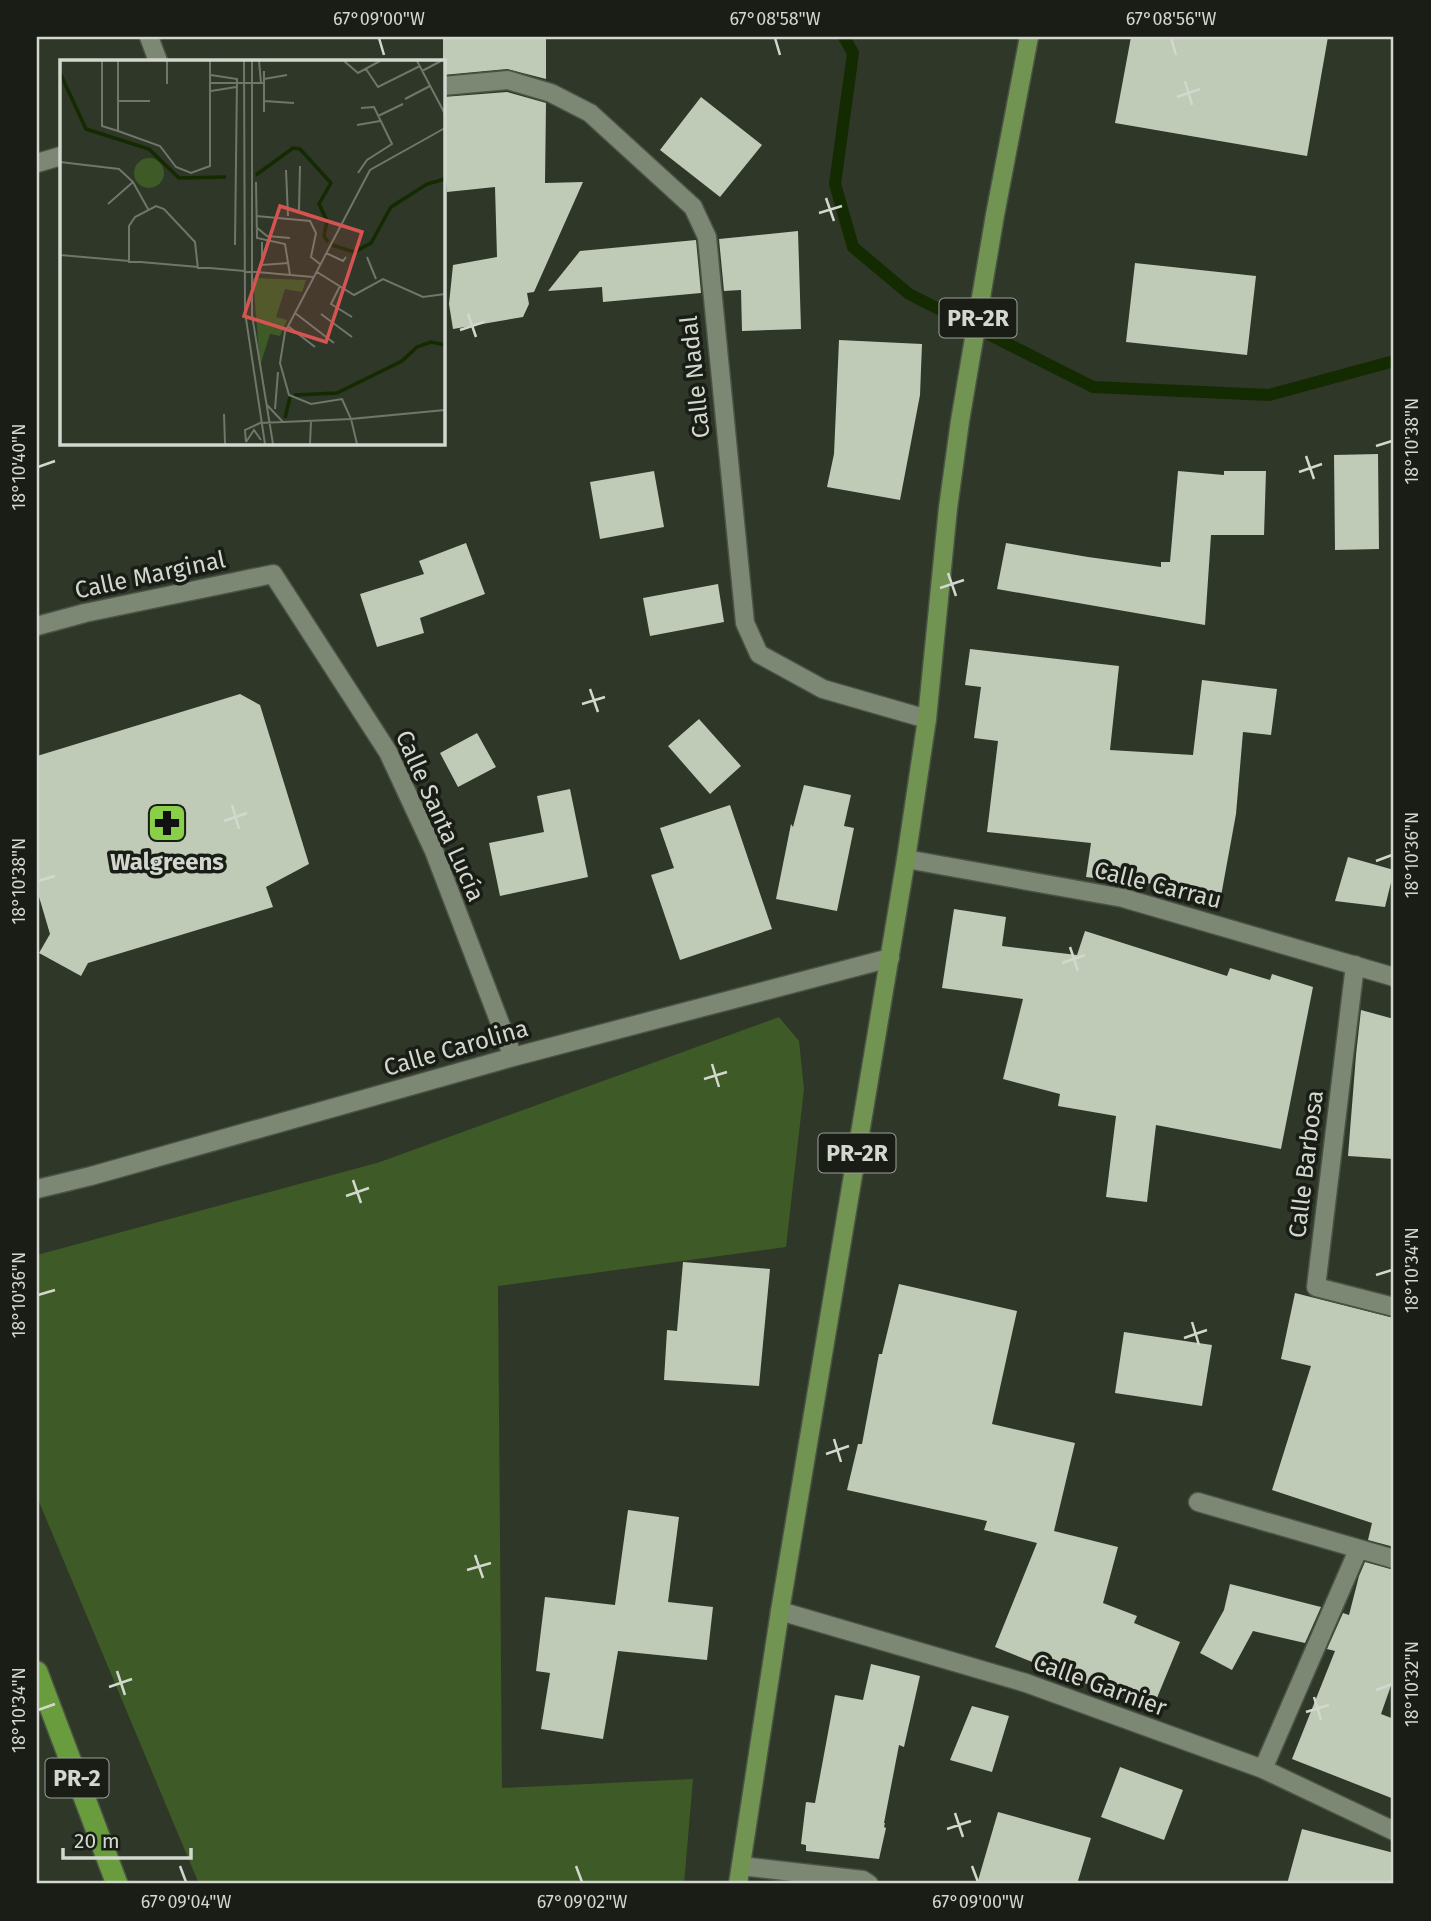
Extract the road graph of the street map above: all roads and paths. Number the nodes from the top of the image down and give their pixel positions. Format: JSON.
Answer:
{"nodes":[{"id":1,"x":149,"y":37,"type":"edge"},
{"id":2,"x":1028,"y":37,"type":"edge"},
{"id":3,"x":158,"y":60,"type":"edge"},
{"id":4,"x":444,"y":86,"type":"edge"},
{"id":5,"x":60,"y":156,"type":"edge"},
{"id":6,"x":37,"y":163,"type":"edge"},
{"id":7,"x":273,"y":574,"type":"joint"},
{"id":8,"x":37,"y":626,"type":"edge"},
{"id":9,"x":927,"y":719,"type":"junction"},
{"id":10,"x":906,"y":859,"type":"junction"},
{"id":11,"x":890,"y":958,"type":"junction"},
{"id":12,"x":1355,"y":965,"type":"junction"},
{"id":13,"x":1394,"y":977,"type":"edge"},
{"id":14,"x":513,"y":1056,"type":"junction"},
{"id":15,"x":37,"y":1189,"type":"edge"},
{"id":16,"x":1394,"y":1307,"type":"edge"},
{"id":17,"x":1198,"y":1502,"type":"dead end"},
{"id":18,"x":1358,"y":1550,"type":"junction"},
{"id":19,"x":1394,"y":1559,"type":"edge"},
{"id":20,"x":780,"y":1611,"type":"junction"},
{"id":21,"x":37,"y":1672,"type":"edge"},
{"id":22,"x":1262,"y":1769,"type":"junction"},
{"id":23,"x":1394,"y":1831,"type":"edge"},
{"id":24,"x":741,"y":1866,"type":"junction"},
{"id":25,"x":117,"y":1884,"type":"edge"},
{"id":26,"x":738,"y":1884,"type":"edge"},
{"id":27,"x":869,"y":1884,"type":"edge"}],
"edges":[{"from":1,"to":3,"type":"street"},
{"from":2,"to":9,"type":"main road","number":"PR-2R"},
{"from":4,"to":9,"type":"street","name":"Calle Nadal"},
{"from":5,"to":6,"type":"street"},
{"from":7,"to":8,"type":"street","name":"Calle Marginal"},
{"from":7,"to":14,"type":"street","name":"Calle Santa Lucía"},
{"from":9,"to":10,"type":"main road","number":"PR-2R"},
{"from":10,"to":11,"type":"main road","number":"PR-2R"},
{"from":10,"to":12,"type":"street","name":"Calle Carrau"},
{"from":11,"to":14,"type":"street","name":"Calle Carolina"},
{"from":11,"to":20,"type":"main road","number":"PR-2R"},
{"from":12,"to":13,"type":"street","name":"Calle Carrau"},
{"from":12,"to":16,"type":"street","name":"Calle Barbosa"},
{"from":14,"to":15,"type":"street","name":"Calle Carolina"},
{"from":17,"to":18,"type":"street"},
{"from":18,"to":19,"type":"street"},
{"from":18,"to":22,"type":"street"},
{"from":20,"to":22,"type":"street","name":"Calle Garnier"},
{"from":20,"to":24,"type":"main road","number":"PR-2R"},
{"from":21,"to":25,"type":"highway","number":"PR-2"},
{"from":22,"to":23,"type":"street","name":"Calle Garnier"},
{"from":24,"to":26,"type":"main road","number":"PR-2R"},
{"from":24,"to":27,"type":"street"}]}
